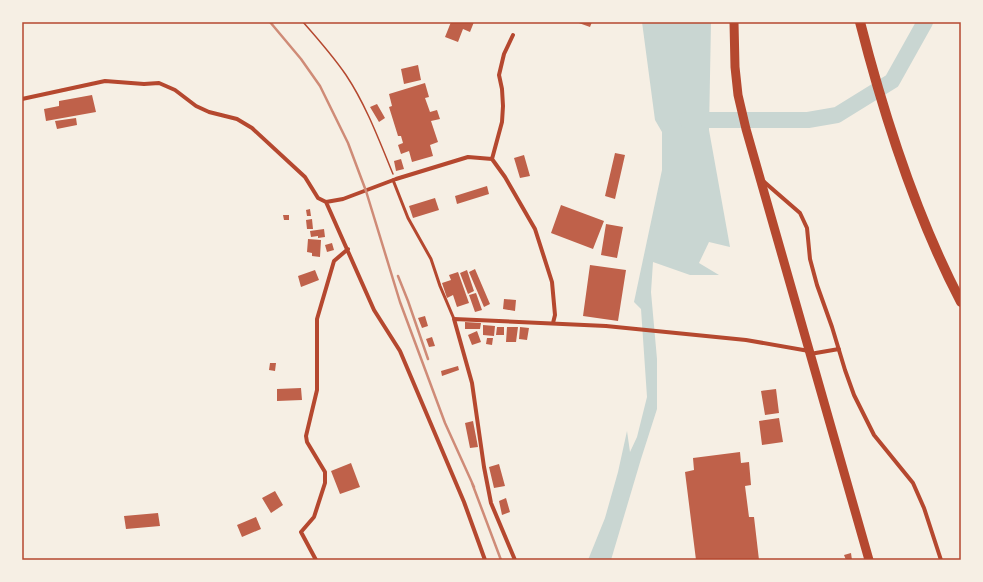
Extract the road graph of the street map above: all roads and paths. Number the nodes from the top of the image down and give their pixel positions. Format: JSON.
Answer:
{"nodes":[{"id":1,"x":303,"y":22,"type":"edge"},
{"id":2,"x":734,"y":22,"type":"edge"},
{"id":3,"x":860,"y":22,"type":"edge"},
{"id":4,"x":513,"y":35,"type":"dead end"},
{"id":5,"x":22,"y":99,"type":"edge"},
{"id":6,"x":492,"y":159,"type":"junction"},
{"id":7,"x":760,"y":178,"type":"junction"},
{"id":8,"x":394,"y":180,"type":"junction"},
{"id":9,"x":326,"y":202,"type":"junction"},
{"id":10,"x":348,"y":249,"type":"junction"},
{"id":11,"x":961,"y":302,"type":"edge"},
{"id":12,"x":454,"y":319,"type":"junction"},
{"id":13,"x":553,"y":323,"type":"junction"},
{"id":14,"x":839,"y":349,"type":"junction"},
{"id":15,"x":810,"y":352,"type":"junction"},
{"id":16,"x":316,"y":560,"type":"edge"},
{"id":17,"x":486,"y":560,"type":"edge"},
{"id":18,"x":516,"y":560,"type":"edge"},
{"id":19,"x":869,"y":560,"type":"edge"},
{"id":20,"x":942,"y":560,"type":"edge"}],
"edges":[{"from":1,"to":8,"type":"path"},
{"from":2,"to":7,"type":"main road"},
{"from":3,"to":11,"type":"highway"},
{"from":4,"to":6,"type":"street"},
{"from":5,"to":9,"type":"street"},
{"from":6,"to":8,"type":"street"},
{"from":6,"to":13,"type":"street"},
{"from":7,"to":14,"type":"street"},
{"from":7,"to":15,"type":"main road"},
{"from":8,"to":9,"type":"street"},
{"from":8,"to":12,"type":"lane"},
{"from":9,"to":10,"type":"street"},
{"from":10,"to":16,"type":"street"},
{"from":10,"to":17,"type":"street"},
{"from":12,"to":13,"type":"street"},
{"from":12,"to":18,"type":"street"},
{"from":13,"to":15,"type":"street"},
{"from":14,"to":15,"type":"street"},
{"from":14,"to":20,"type":"street"},
{"from":15,"to":19,"type":"main road"}]}
